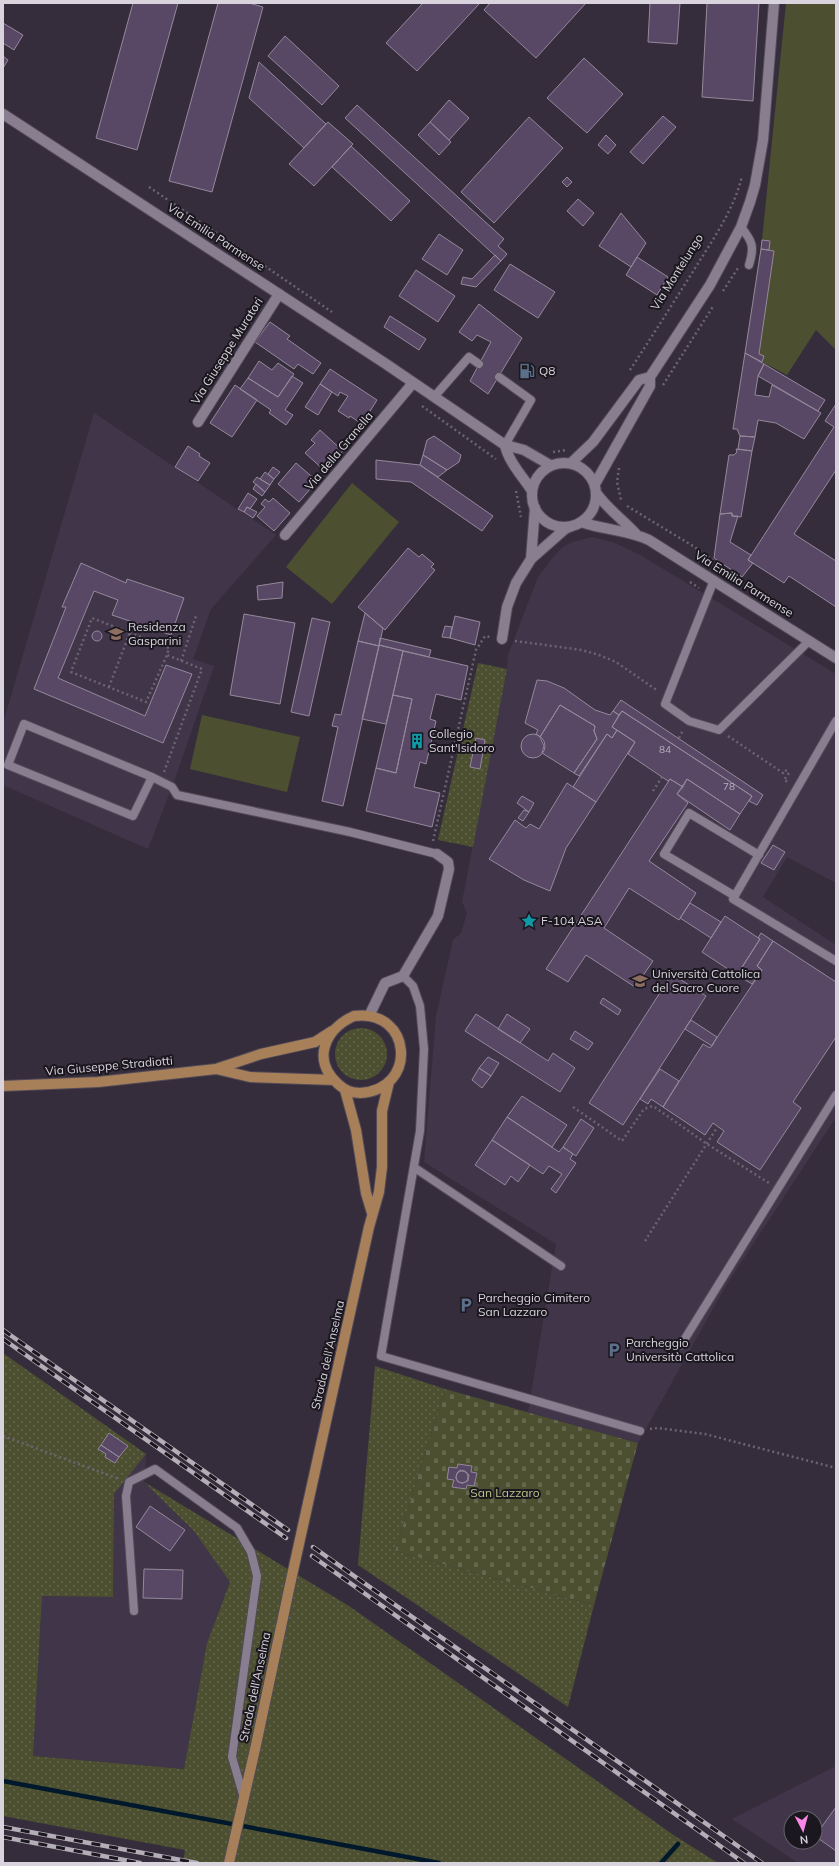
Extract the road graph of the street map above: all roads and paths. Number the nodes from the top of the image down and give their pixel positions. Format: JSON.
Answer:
{"nodes":[{"id":1,"x":774,"y":3,"type":"edge"},
{"id":2,"x":3,"y":114,"type":"edge"},
{"id":3,"x":744,"y":170,"type":"dead end"},
{"id":4,"x":149,"y":187,"type":"dead end"},
{"id":5,"x":741,"y":227,"type":"junction"},
{"id":6,"x":749,"y":265,"type":"dead end"},
{"id":7,"x":279,"y":294,"type":"junction"},
{"id":8,"x":339,"y":316,"type":"dead end"},
{"id":9,"x":479,"y":364,"type":"dead end"},
{"id":10,"x":626,"y":376,"type":"dead end"},
{"id":11,"x":499,"y":377,"type":"dead end"},
{"id":12,"x":650,"y":377,"type":"junction"},
{"id":13,"x":413,"y":383,"type":"junction"},
{"id":14,"x":434,"y":397,"type":"junction"},
{"id":15,"x":418,"y":403,"type":"dead end"},
{"id":16,"x":198,"y":422,"type":"dead end"},
{"id":17,"x":505,"y":444,"type":"junction"},
{"id":18,"x":569,"y":449,"type":"dead end"},
{"id":19,"x":552,"y":452,"type":"dead end"},
{"id":20,"x":501,"y":463,"type":"dead end"},
{"id":21,"x":571,"y":463,"type":"junction"},
{"id":22,"x":550,"y":465,"type":"junction"},
{"id":23,"x":596,"y":489,"type":"junction"},
{"id":24,"x":532,"y":491,"type":"junction"},
{"id":25,"x":535,"y":508,"type":"junction"},
{"id":26,"x":577,"y":524,"type":"junction"},
{"id":27,"x":636,"y":534,"type":"junction"},
{"id":28,"x":285,"y":535,"type":"dead end"},
{"id":29,"x":531,"y":559,"type":"junction"},
{"id":30,"x":714,"y":580,"type":"junction"},
{"id":31,"x":196,"y":616,"type":"dead end"},
{"id":32,"x":130,"y":632,"type":"junction"},
{"id":33,"x":502,"y":639,"type":"junction"},
{"id":34,"x":809,"y":641,"type":"junction"},
{"id":35,"x":167,"y":655,"type":"junction"},
{"id":36,"x":836,"y":658,"type":"edge"},
{"id":37,"x":181,"y":661,"type":"junction"},
{"id":38,"x":109,"y":687,"type":"junction"},
{"id":39,"x":665,"y":704,"type":"junction"},
{"id":40,"x":836,"y":721,"type":"edge"},
{"id":41,"x":719,"y":730,"type":"junction"},
{"id":42,"x":152,"y":777,"type":"junction"},
{"id":43,"x":662,"y":777,"type":"dead end"},
{"id":44,"x":787,"y":781,"type":"dead end"},
{"id":45,"x":160,"y":782,"type":"junction"},
{"id":46,"x":652,"y":791,"type":"dead end"},
{"id":47,"x":434,"y":852,"type":"junction"},
{"id":48,"x":759,"y":855,"type":"junction"},
{"id":49,"x":734,"y":898,"type":"junction"},
{"id":50,"x":836,"y":961,"type":"edge"},
{"id":51,"x":403,"y":976,"type":"junction"},
{"id":52,"x":369,"y":1016,"type":"junction"},
{"id":53,"x":332,"y":1031,"type":"junction"},
{"id":54,"x":216,"y":1069,"type":"junction"},
{"id":55,"x":334,"y":1080,"type":"junction"},
{"id":56,"x":389,"y":1082,"type":"junction"},
{"id":57,"x":3,"y":1086,"type":"edge"},
{"id":58,"x":345,"y":1090,"type":"junction"},
{"id":59,"x":836,"y":1095,"type":"edge"},
{"id":60,"x":573,"y":1108,"type":"dead end"},
{"id":61,"x":718,"y":1126,"type":"dead end"},
{"id":62,"x":707,"y":1144,"type":"junction"},
{"id":63,"x":415,"y":1168,"type":"junction"},
{"id":64,"x":778,"y":1189,"type":"junction"},
{"id":65,"x":372,"y":1213,"type":"junction"},
{"id":66,"x":644,"y":1241,"type":"dead end"},
{"id":67,"x":561,"y":1266,"type":"dead end"},
{"id":68,"x":681,"y":1345,"type":"dead end"},
{"id":69,"x":640,"y":1431,"type":"joint"},
{"id":70,"x":3,"y":1436,"type":"edge"},
{"id":71,"x":836,"y":1468,"type":"edge"},
{"id":72,"x":129,"y":1482,"type":"junction"},
{"id":73,"x":134,"y":1611,"type":"dead end"},
{"id":74,"x":244,"y":1799,"type":"junction"},
{"id":75,"x":229,"y":1863,"type":"edge"}],
"edges":[{"from":1,"to":5,"type":"street"},
{"from":2,"to":7,"type":"street","name":"Via Emilia Parmense"},
{"from":3,"to":10,"type":"path","name":"Via Montelungo"},
{"from":4,"to":8,"type":"path","name":"Via Emilia Parmense"},
{"from":5,"to":6,"type":"lane"},
{"from":5,"to":12,"type":"street"},
{"from":7,"to":13,"type":"street","name":"Via Emilia Parmense"},
{"from":7,"to":16,"type":"street","name":"Via Giuseppe Muratori"},
{"from":9,"to":14,"type":"lane"},
{"from":11,"to":17,"type":"lane"},
{"from":12,"to":21,"type":"street"},
{"from":12,"to":23,"type":"street"},
{"from":13,"to":14,"type":"street","name":"Via Emilia Parmense"},
{"from":13,"to":28,"type":"street","name":"Via della Granella"},
{"from":14,"to":17,"type":"street","name":"Via Emilia Parmense"},
{"from":15,"to":20,"type":"path"},
{"from":17,"to":22,"type":"street","name":"Via Emilia Parmense"},
{"from":17,"to":24,"type":"street"},
{"from":18,"to":19,"type":"path"},
{"from":21,"to":22,"type":"street"},
{"from":21,"to":23,"type":"street","name":"Via Emilia Parmense"},
{"from":22,"to":24,"type":"street"},
{"from":23,"to":26,"type":"street"},
{"from":23,"to":27,"type":"street","name":"Via Emilia Parmense"},
{"from":24,"to":25,"type":"street"},
{"from":25,"to":26,"type":"street","name":"Via Emilia Parmense"},
{"from":25,"to":29,"type":"street"},
{"from":26,"to":27,"type":"street","name":"Via Emilia Parmense"},
{"from":26,"to":29,"type":"street"},
{"from":27,"to":30,"type":"street","name":"Via Emilia Parmense"},
{"from":29,"to":33,"type":"street"},
{"from":30,"to":34,"type":"street","name":"Via Emilia Parmense"},
{"from":30,"to":39,"type":"lane"},
{"from":31,"to":37,"type":"path"},
{"from":32,"to":35,"type":"path"},
{"from":32,"to":38,"type":"path"},
{"from":32,"to":38,"type":"path"},
{"from":33,"to":39,"type":"path"},
{"from":33,"to":47,"type":"path"},
{"from":34,"to":36,"type":"street","name":"Via Emilia Parmense"},
{"from":34,"to":41,"type":"lane"},
{"from":35,"to":37,"type":"path"},
{"from":35,"to":38,"type":"path"},
{"from":37,"to":45,"type":"path"},
{"from":39,"to":41,"type":"lane"},
{"from":40,"to":48,"type":"lane"},
{"from":41,"to":44,"type":"path"},
{"from":42,"to":42,"type":"lane"},
{"from":42,"to":45,"type":"lane"},
{"from":43,"to":46,"type":"path"},
{"from":45,"to":47,"type":"lane"},
{"from":47,"to":51,"type":"street"},
{"from":48,"to":49,"type":"lane"},
{"from":48,"to":49,"type":"lane"},
{"from":49,"to":50,"type":"lane"},
{"from":51,"to":52,"type":"street"},
{"from":51,"to":63,"type":"lane"},
{"from":52,"to":53,"type":"main road"},
{"from":52,"to":56,"type":"main road"},
{"from":53,"to":54,"type":"main road","name":"Via Giuseppe Stradiotti"},
{"from":53,"to":55,"type":"main road"},
{"from":54,"to":55,"type":"main road","name":"Via Giuseppe Stradiotti"},
{"from":54,"to":57,"type":"main road","name":"Via Giuseppe Stradiotti"},
{"from":55,"to":58,"type":"main road"},
{"from":56,"to":58,"type":"main road"},
{"from":56,"to":65,"type":"main road","name":"Strada dell'Anselma"},
{"from":58,"to":65,"type":"main road","name":"Strada dell'Anselma"},
{"from":59,"to":64,"type":"lane"},
{"from":60,"to":62,"type":"path"},
{"from":61,"to":62,"type":"path"},
{"from":62,"to":64,"type":"path"},
{"from":62,"to":66,"type":"path"},
{"from":63,"to":67,"type":"lane"},
{"from":63,"to":69,"type":"lane"},
{"from":64,"to":68,"type":"lane"},
{"from":65,"to":74,"type":"main road","name":"Strada dell'Anselma","bridge":true},
{"from":69,"to":71,"type":"path"},
{"from":70,"to":72,"type":"path"},
{"from":72,"to":73,"type":"lane"},
{"from":72,"to":74,"type":"lane"},
{"from":74,"to":75,"type":"main road","name":"Strada dell'Anselma"}]}
